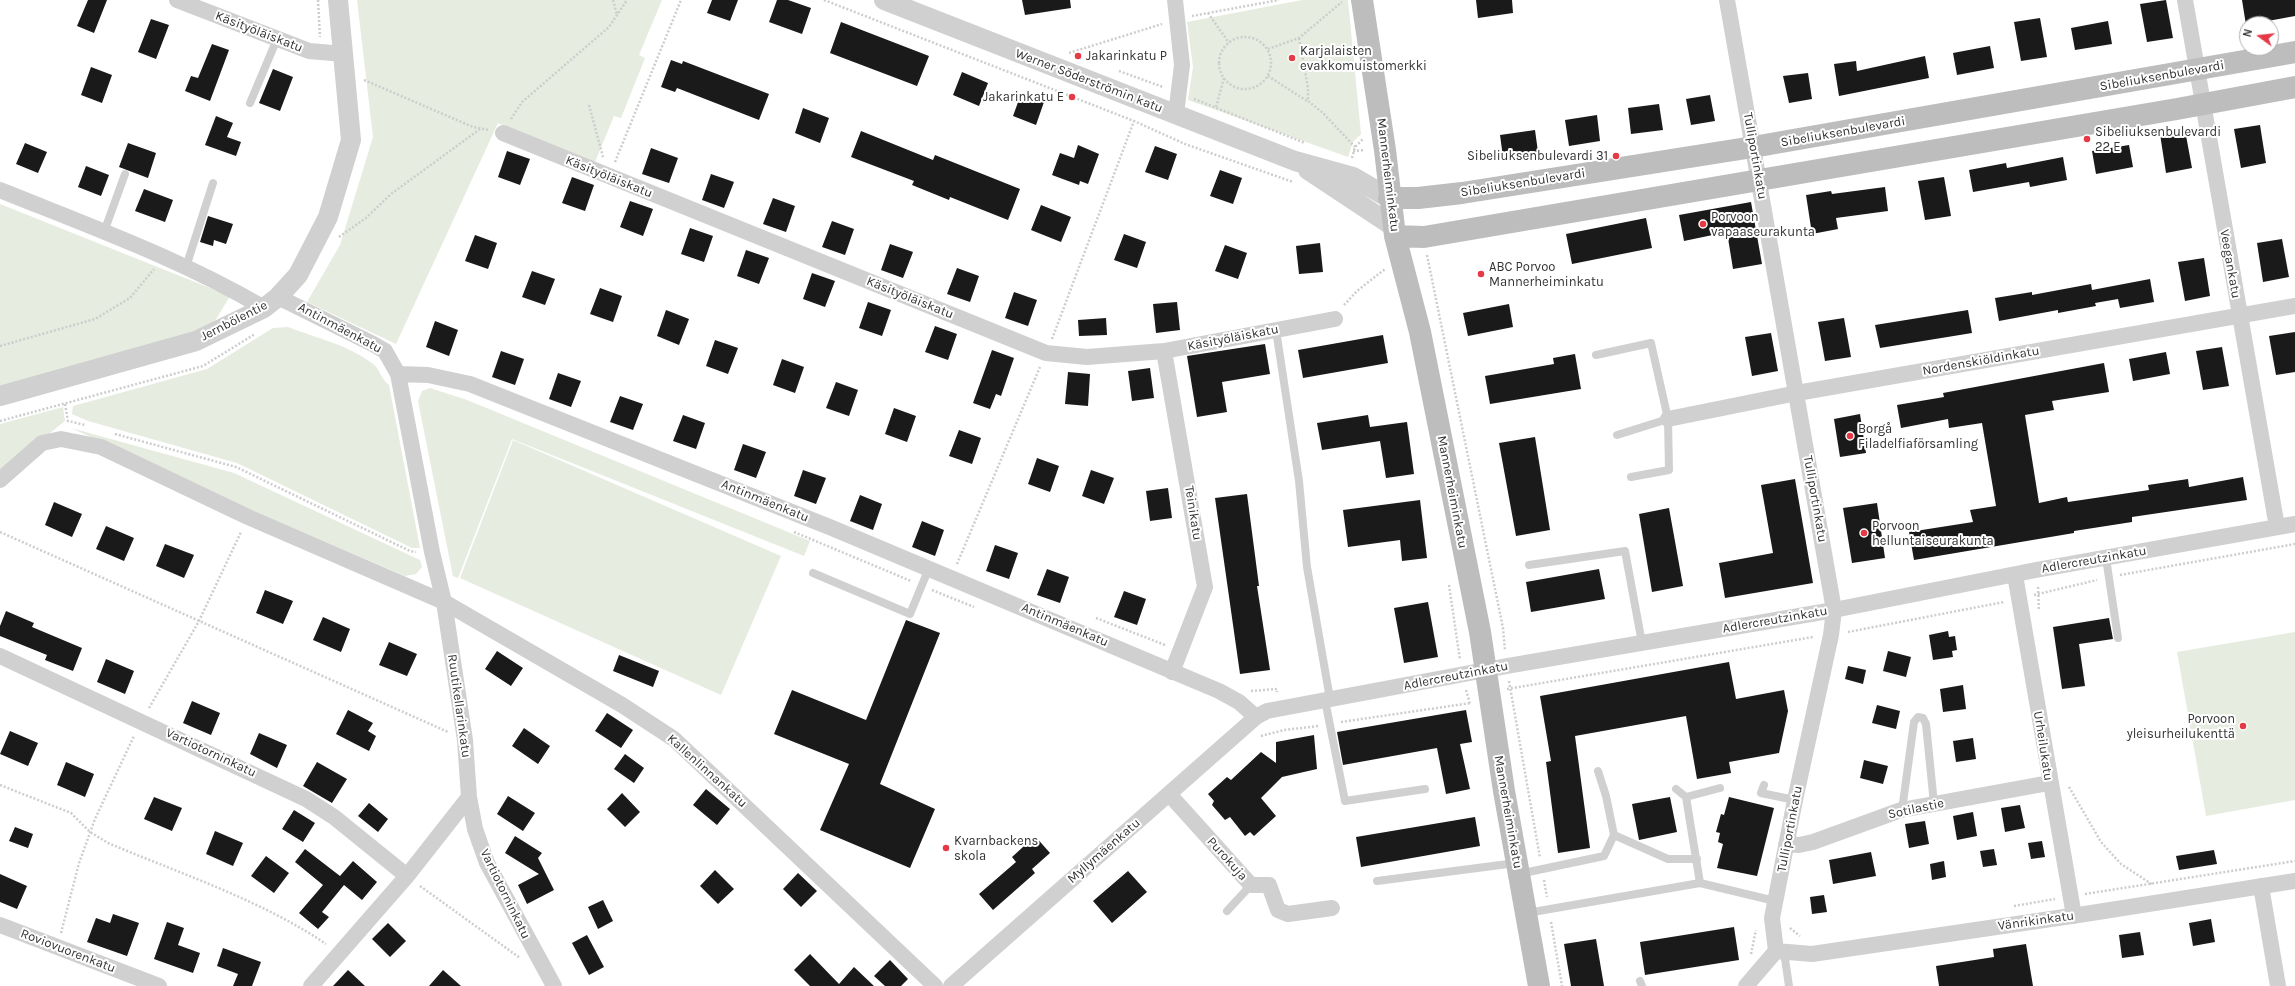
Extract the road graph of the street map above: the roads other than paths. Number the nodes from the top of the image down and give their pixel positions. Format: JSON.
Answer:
{"nodes":[{"id":1,"x":177,"y":0,"type":"edge"},
{"id":2,"x":338,"y":0,"type":"edge"},
{"id":3,"x":884,"y":0,"type":"edge"},
{"id":4,"x":1175,"y":0,"type":"edge"},
{"id":5,"x":1362,"y":0,"type":"edge"},
{"id":6,"x":1728,"y":0,"type":"edge"},
{"id":7,"x":2185,"y":0,"type":"edge"},
{"id":8,"x":277,"y":39,"type":"junction"},
{"id":9,"x":2295,"y":52,"type":"edge"},
{"id":10,"x":344,"y":54,"type":"junction"},
{"id":11,"x":2198,"y":70,"type":"junction"},
{"id":12,"x":2295,"y":87,"type":"edge"},
{"id":13,"x":250,"y":103,"type":"dead end"},
{"id":14,"x":2203,"y":104,"type":"junction"},
{"id":15,"x":1176,"y":114,"type":"junction"},
{"id":16,"x":503,"y":133,"type":"road end"},
{"id":17,"x":1753,"y":148,"type":"junction"},
{"id":18,"x":1295,"y":161,"type":"junction"},
{"id":19,"x":125,"y":174,"type":"dead end"},
{"id":20,"x":1759,"y":180,"type":"junction"},
{"id":21,"x":213,"y":183,"type":"dead end"},
{"id":22,"x":0,"y":190,"type":"edge"},
{"id":23,"x":1389,"y":198,"type":"junction"},
{"id":24,"x":104,"y":232,"type":"junction"},
{"id":25,"x":1394,"y":232,"type":"junction"},
{"id":26,"x":186,"y":267,"type":"junction"},
{"id":27,"x":271,"y":302,"type":"junction"},
{"id":28,"x":2295,"y":306,"type":"edge"},
{"id":29,"x":2239,"y":316,"type":"junction"},
{"id":30,"x":1334,"y":319,"type":"dead end"},
{"id":31,"x":1276,"y":330,"type":"junction"},
{"id":32,"x":1164,"y":351,"type":"junction"},
{"id":33,"x":1596,"y":355,"type":"dead end"},
{"id":34,"x":398,"y":374,"type":"junction"},
{"id":35,"x":1797,"y":393,"type":"junction"},
{"id":36,"x":0,"y":396,"type":"edge"},
{"id":37,"x":1668,"y":419,"type":"junction"},
{"id":38,"x":1617,"y":435,"type":"dead end"},
{"id":39,"x":1631,"y":477,"type":"dead end"},
{"id":40,"x":0,"y":480,"type":"edge"},
{"id":41,"x":2295,"y":524,"type":"edge"},
{"id":42,"x":2277,"y":527,"type":"junction"},
{"id":43,"x":2106,"y":558,"type":"junction"},
{"id":44,"x":1529,"y":566,"type":"dead end"},
{"id":45,"x":929,"y":568,"type":"junction"},
{"id":46,"x":813,"y":573,"type":"dead end"},
{"id":47,"x":2015,"y":575,"type":"junction"},
{"id":48,"x":444,"y":602,"type":"junction"},
{"id":49,"x":1834,"y":610,"type":"junction"},
{"id":50,"x":2118,"y":638,"type":"dead end"},
{"id":51,"x":1642,"y":642,"type":"junction"},
{"id":52,"x":0,"y":656,"type":"edge"},
{"id":53,"x":1486,"y":670,"type":"junction"},
{"id":54,"x":1172,"y":672,"type":"junction"},
{"id":55,"x":1327,"y":700,"type":"junction"},
{"id":56,"x":1256,"y":717,"type":"junction"},
{"id":57,"x":1598,"y":771,"type":"dead end"},
{"id":58,"x":2049,"y":783,"type":"junction"},
{"id":59,"x":1764,"y":785,"type":"dead end"},
{"id":60,"x":1720,"y":788,"type":"dead end"},
{"id":61,"x":1425,"y":789,"type":"dead end"},
{"id":62,"x":1676,"y":789,"type":"dead end"},
{"id":63,"x":1169,"y":794,"type":"junction"},
{"id":64,"x":469,"y":797,"type":"junction"},
{"id":65,"x":1686,"y":797,"type":"junction"},
{"id":66,"x":1795,"y":800,"type":"junction"},
{"id":67,"x":1934,"y":804,"type":"junction"},
{"id":68,"x":1902,"y":810,"type":"junction"},
{"id":69,"x":1614,"y":836,"type":"junction"},
{"id":70,"x":1786,"y":844,"type":"junction"},
{"id":71,"x":1696,"y":859,"type":"junction"},
{"id":72,"x":1518,"y":869,"type":"junction"},
{"id":73,"x":407,"y":876,"type":"junction"},
{"id":74,"x":1377,"y":881,"type":"dead end"},
{"id":75,"x":2295,"y":881,"type":"edge"},
{"id":76,"x":1700,"y":883,"type":"junction"},
{"id":77,"x":1250,"y":885,"type":"junction"},
{"id":78,"x":2261,"y":886,"type":"junction"},
{"id":79,"x":1775,"y":900,"type":"junction"},
{"id":80,"x":1332,"y":908,"type":"dead end"},
{"id":81,"x":1227,"y":911,"type":"dead end"},
{"id":82,"x":1526,"y":914,"type":"junction"},
{"id":83,"x":2074,"y":916,"type":"junction"},
{"id":84,"x":0,"y":925,"type":"edge"},
{"id":85,"x":1780,"y":952,"type":"junction"},
{"id":86,"x":159,"y":986,"type":"edge"},
{"id":87,"x":311,"y":986,"type":"edge"},
{"id":88,"x":554,"y":986,"type":"edge"},
{"id":89,"x":935,"y":986,"type":"edge"},
{"id":90,"x":951,"y":986,"type":"edge"},
{"id":91,"x":1539,"y":986,"type":"edge"},
{"id":92,"x":1746,"y":986,"type":"edge"},
{"id":93,"x":1789,"y":986,"type":"edge"},
{"id":94,"x":2278,"y":986,"type":"edge"}],
"edges":[{"from":1,"to":8,"type":"street","name":"Käsityöläiskatu"},
{"from":2,"to":10,"type":"street","name":"Jernbölentie"},
{"from":3,"to":15,"type":"street","name":"Werner Söderströmin katu"},
{"from":4,"to":15,"type":"street"},
{"from":5,"to":23,"type":"main road","name":"Mannerheiminkatu"},
{"from":6,"to":17,"type":"street","name":"Tulliportinkatu"},
{"from":7,"to":11,"type":"street","name":"Veegankatu"},
{"from":8,"to":10,"type":"street","name":"Käsityöläiskatu"},
{"from":8,"to":13,"type":"lane"},
{"from":9,"to":11,"type":"main road","name":"Sibeliuksenbulevardi"},
{"from":10,"to":27,"type":"street","name":"Jernbölentie"},
{"from":11,"to":14,"type":"street","name":"Veegankatu"},
{"from":11,"to":17,"type":"main road","name":"Sibeliuksenbulevardi"},
{"from":12,"to":14,"type":"main road"},
{"from":14,"to":20,"type":"main road"},
{"from":14,"to":29,"type":"street","name":"Veegankatu"},
{"from":15,"to":18,"type":"street","name":"Werner Söderströmin katu"},
{"from":16,"to":32,"type":"street","name":"Käsityöläiskatu"},
{"from":17,"to":20,"type":"street","name":"Tulliportinkatu"},
{"from":17,"to":23,"type":"main road","name":"Sibeliuksenbulevardi"},
{"from":18,"to":23,"type":"street","name":"Werner Söderströmin katu"},
{"from":18,"to":25,"type":"street","name":"Werner Söderströmin katu"},
{"from":19,"to":24,"type":"lane"},
{"from":20,"to":25,"type":"main road"},
{"from":20,"to":35,"type":"street","name":"Tulliportinkatu"},
{"from":21,"to":26,"type":"lane"},
{"from":22,"to":24,"type":"street","name":"Antinmäenkatu"},
{"from":23,"to":25,"type":"main road","name":"Mannerheiminkatu"},
{"from":24,"to":26,"type":"street","name":"Antinmäenkatu"},
{"from":25,"to":53,"type":"main road","name":"Mannerheiminkatu"},
{"from":26,"to":27,"type":"street","name":"Antinmäenkatu"},
{"from":27,"to":34,"type":"street","name":"Antinmäenkatu"},
{"from":27,"to":36,"type":"street","name":"Jernbölentie"},
{"from":28,"to":29,"type":"street","name":"Nordenskiöldinkatu"},
{"from":29,"to":35,"type":"street","name":"Nordenskiöldinkatu"},
{"from":29,"to":42,"type":"street","name":"Veegankatu"},
{"from":30,"to":31,"type":"street","name":"Käsityöläiskatu"},
{"from":31,"to":32,"type":"street","name":"Käsityöläiskatu"},
{"from":31,"to":55,"type":"lane"},
{"from":32,"to":54,"type":"street","name":"Teinikatu"},
{"from":33,"to":37,"type":"lane"},
{"from":34,"to":45,"type":"street","name":"Antinmäenkatu"},
{"from":34,"to":48,"type":"street","name":"Ruutikellarinkatu"},
{"from":35,"to":37,"type":"street","name":"Nordenskiöldinkatu"},
{"from":35,"to":49,"type":"street","name":"Tulliportinkatu"},
{"from":37,"to":38,"type":"lane"},
{"from":37,"to":39,"type":"lane"},
{"from":40,"to":48,"type":"street","name":"Kallenlinnankatu"},
{"from":41,"to":42,"type":"street","name":"Adlercreutzinkatu"},
{"from":42,"to":43,"type":"street","name":"Adlercreutzinkatu"},
{"from":43,"to":47,"type":"street","name":"Adlercreutzinkatu"},
{"from":43,"to":50,"type":"lane"},
{"from":44,"to":51,"type":"lane"},
{"from":45,"to":46,"type":"lane"},
{"from":45,"to":54,"type":"street","name":"Antinmäenkatu"},
{"from":47,"to":49,"type":"street","name":"Adlercreutzinkatu"},
{"from":47,"to":58,"type":"street","name":"Urheilukatu"},
{"from":48,"to":64,"type":"street","name":"Ruutikellarinkatu"},
{"from":48,"to":89,"type":"street","name":"Kallenlinnankatu"},
{"from":49,"to":51,"type":"street","name":"Adlercreutzinkatu"},
{"from":49,"to":66,"type":"street","name":"Tulliportinkatu"},
{"from":51,"to":53,"type":"street","name":"Adlercreutzinkatu"},
{"from":52,"to":73,"type":"street","name":"Vartiotorninkatu"},
{"from":53,"to":55,"type":"street","name":"Adlercreutzinkatu"},
{"from":53,"to":72,"type":"main road","name":"Mannerheiminkatu"},
{"from":54,"to":56,"type":"street","name":"Antinmäenkatu"},
{"from":55,"to":56,"type":"street","name":"Adlercreutzinkatu"},
{"from":55,"to":61,"type":"lane"},
{"from":56,"to":63,"type":"street","name":"Myllymäenkatu"},
{"from":57,"to":69,"type":"lane"},
{"from":58,"to":67,"type":"street","name":"Sotilastie"},
{"from":58,"to":83,"type":"street","name":"Urheilukatu"},
{"from":59,"to":66,"type":"lane"},
{"from":60,"to":65,"type":"lane"},
{"from":62,"to":65,"type":"lane"},
{"from":63,"to":77,"type":"street","name":"Purokuja"},
{"from":63,"to":90,"type":"street","name":"Myllymäenkatu"},
{"from":64,"to":73,"type":"street"},
{"from":64,"to":88,"type":"street","name":"Vartiotorninkatu"},
{"from":65,"to":71,"type":"lane"},
{"from":66,"to":70,"type":"street","name":"Tulliportinkatu"},
{"from":67,"to":68,"type":"street","name":"Sotilastie"},
{"from":67,"to":68,"type":"lane"},
{"from":68,"to":70,"type":"street","name":"Sotilastie"},
{"from":69,"to":71,"type":"lane"},
{"from":69,"to":72,"type":"lane"},
{"from":70,"to":79,"type":"street","name":"Tulliportinkatu"},
{"from":71,"to":76,"type":"lane"},
{"from":72,"to":74,"type":"lane"},
{"from":72,"to":82,"type":"main road","name":"Mannerheiminkatu"},
{"from":73,"to":87,"type":"street"},
{"from":75,"to":78,"type":"street","name":"Vänrikinkatu"},
{"from":76,"to":79,"type":"lane"},
{"from":76,"to":82,"type":"lane"},
{"from":77,"to":80,"type":"street","name":"Purokuja"},
{"from":77,"to":81,"type":"lane"},
{"from":78,"to":83,"type":"street","name":"Vänrikinkatu"},
{"from":78,"to":94,"type":"street"},
{"from":79,"to":85,"type":"street","name":"Tulliportinkatu"},
{"from":82,"to":91,"type":"main road","name":"Mannerheiminkatu"},
{"from":83,"to":85,"type":"street","name":"Vänrikinkatu"},
{"from":84,"to":86,"type":"street","name":"Roviovuorenkatu"},
{"from":85,"to":92,"type":"street"},
{"from":85,"to":93,"type":"lane"}]}
